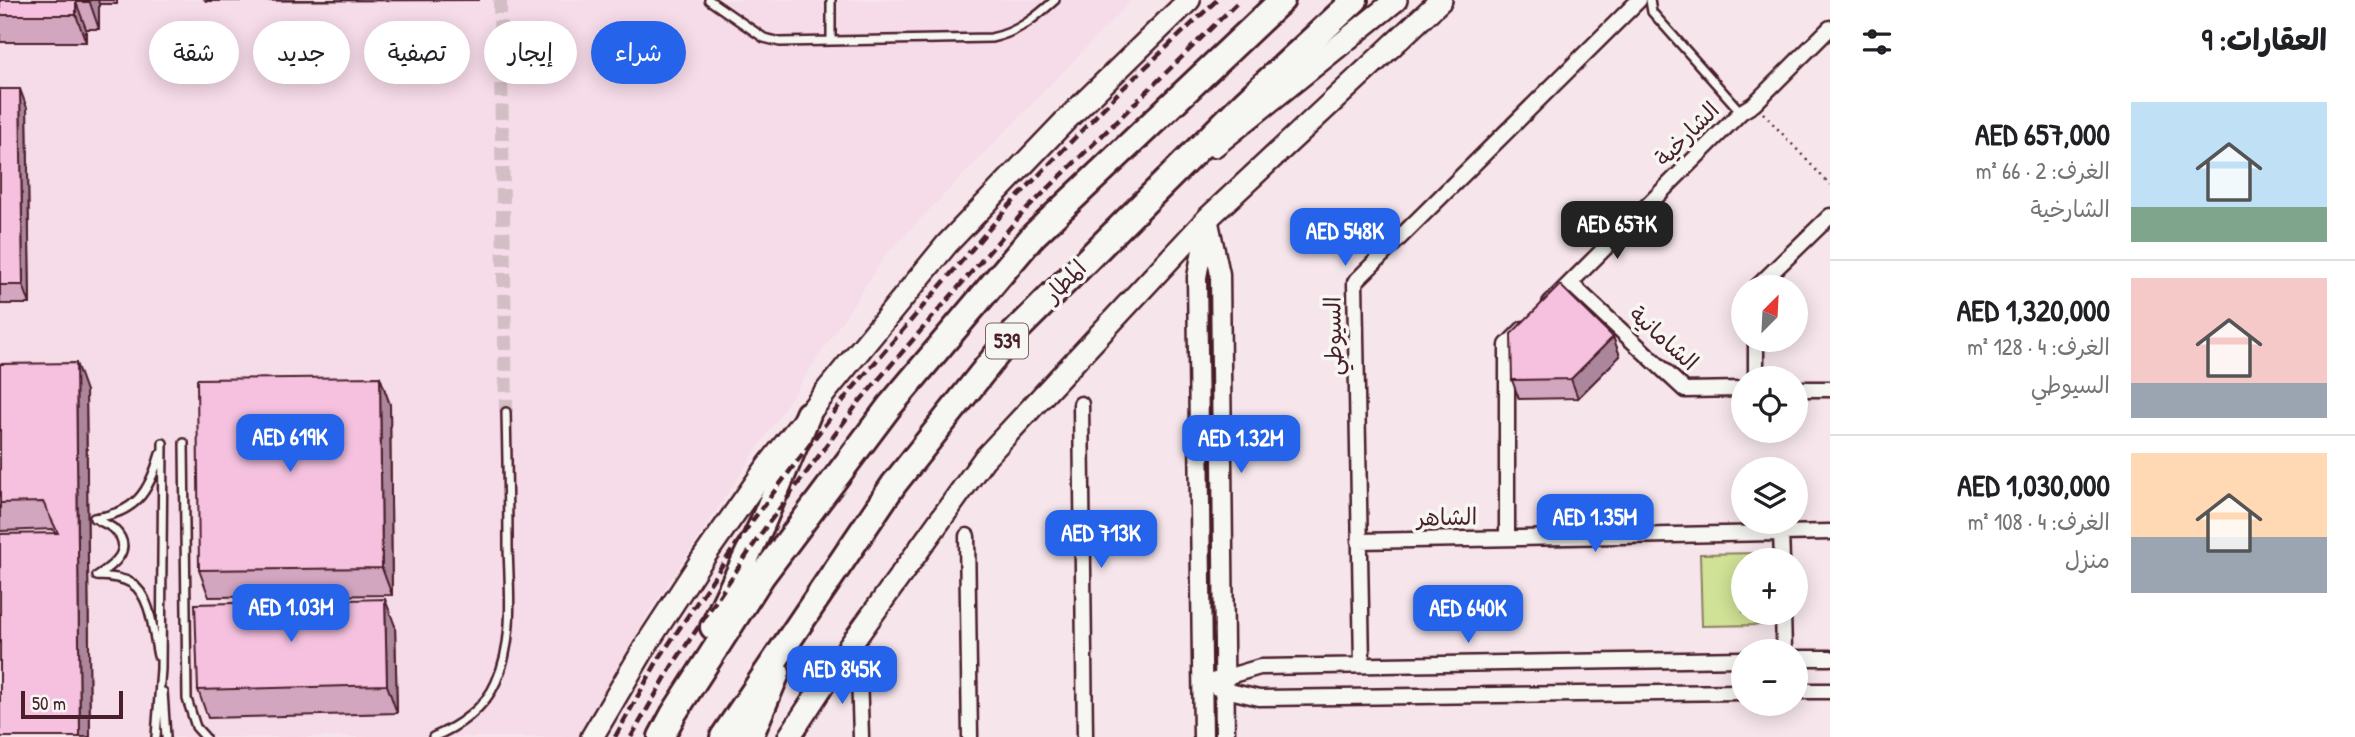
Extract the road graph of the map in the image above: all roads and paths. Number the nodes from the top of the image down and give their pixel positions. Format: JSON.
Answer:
{"nodes":[{"id":1,"x":709,"y":0,"type":"edge"},
{"id":2,"x":831,"y":0,"type":"edge"},
{"id":3,"x":1055,"y":0,"type":"edge"},
{"id":4,"x":1189,"y":0,"type":"edge"},
{"id":5,"x":1205,"y":0,"type":"edge"},
{"id":6,"x":1282,"y":0,"type":"edge"},
{"id":7,"x":1355,"y":0,"type":"edge"},
{"id":8,"x":1396,"y":0,"type":"edge"},
{"id":9,"x":1441,"y":0,"type":"edge"},
{"id":10,"x":1639,"y":0,"type":"edge"},
{"id":11,"x":1650,"y":0,"type":"edge"},
{"id":12,"x":1830,"y":28,"type":"edge"},
{"id":13,"x":1153,"y":35,"type":"junction"},
{"id":14,"x":831,"y":41,"type":"junction"},
{"id":15,"x":1748,"y":108,"type":"junction"},
{"id":16,"x":1830,"y":185,"type":"edge"},
{"id":17,"x":1134,"y":212,"type":"junction"},
{"id":18,"x":1830,"y":216,"type":"edge"},
{"id":19,"x":1208,"y":218,"type":"junction"},
{"id":20,"x":1769,"y":275,"type":"edge"},
{"id":21,"x":1570,"y":283,"type":"junction"},
{"id":22,"x":1830,"y":388,"type":"edge"},
{"id":23,"x":1731,"y":389,"type":"edge"},
{"id":24,"x":1808,"y":389,"type":"edge"},
{"id":25,"x":1081,"y":404,"type":"dead end"},
{"id":26,"x":506,"y":412,"type":"tunnel mouth"},
{"id":27,"x":808,"y":414,"type":"junction"},
{"id":28,"x":184,"y":443,"type":"dead end"},
{"id":29,"x":1808,"y":532,"type":"edge"},
{"id":30,"x":1830,"y":532,"type":"edge"},
{"id":31,"x":1731,"y":534,"type":"edge"},
{"id":32,"x":967,"y":536,"type":"dead end"},
{"id":33,"x":1507,"y":538,"type":"junction"},
{"id":34,"x":1359,"y":541,"type":"junction"},
{"id":35,"x":792,"y":637,"type":"junction"},
{"id":36,"x":1808,"y":658,"type":"edge"},
{"id":37,"x":1830,"y":658,"type":"edge"},
{"id":38,"x":1731,"y":659,"type":"edge"},
{"id":39,"x":1362,"y":664,"type":"junction"},
{"id":40,"x":161,"y":669,"type":"junction"},
{"id":41,"x":859,"y":673,"type":"dead end"},
{"id":42,"x":1225,"y":683,"type":"junction"},
{"id":43,"x":1202,"y":684,"type":"junction"},
{"id":44,"x":1808,"y":691,"type":"edge"},
{"id":45,"x":1830,"y":691,"type":"edge"},
{"id":46,"x":1731,"y":692,"type":"edge"},
{"id":47,"x":674,"y":713,"type":"junction"},
{"id":48,"x":156,"y":737,"type":"edge"},
{"id":49,"x":166,"y":737,"type":"edge"},
{"id":50,"x":205,"y":737,"type":"edge"},
{"id":51,"x":433,"y":737,"type":"edge"},
{"id":52,"x":592,"y":737,"type":"edge"},
{"id":53,"x":661,"y":737,"type":"edge"},
{"id":54,"x":723,"y":737,"type":"edge"},
{"id":55,"x":751,"y":737,"type":"edge"},
{"id":56,"x":789,"y":737,"type":"edge"},
{"id":57,"x":861,"y":737,"type":"edge"},
{"id":58,"x":970,"y":737,"type":"edge"},
{"id":59,"x":1085,"y":737,"type":"edge"},
{"id":60,"x":1203,"y":737,"type":"edge"},
{"id":61,"x":1225,"y":737,"type":"edge"}],
"edges":[{"from":1,"to":14,"type":"lane"},
{"from":2,"to":14,"type":"lane"},
{"from":3,"to":14,"type":"lane"},
{"from":4,"to":13,"type":"main road"},
{"from":5,"to":13,"type":"main road"},
{"from":6,"to":47,"type":"highway","number":"539"},
{"from":7,"to":17,"type":"highway","name":"المطار","number":"539"},
{"from":8,"to":17,"type":"main road"},
{"from":9,"to":19,"type":"main road"},
{"from":10,"to":34,"type":"street","name":"السيوطي"},
{"from":11,"to":15,"type":"lane"},
{"from":12,"to":15,"type":"street","name":"الشارخية"},
{"from":13,"to":27,"type":"main road"},
{"from":15,"to":16,"type":"path"},
{"from":15,"to":21,"type":"street","name":"الشارخية"},
{"from":17,"to":35,"type":"highway","name":"المطار","number":"539"},
{"from":18,"to":20,"type":"street"},
{"from":19,"to":42,"type":"street"},
{"from":19,"to":43,"type":"street"},
{"from":19,"to":56,"type":"main road"},
{"from":21,"to":23,"type":"street","name":"الشامانية"},
{"from":21,"to":33,"type":"street","name":"الشارخية"},
{"from":22,"to":24,"type":"street"},
{"from":25,"to":59,"type":"street"},
{"from":26,"to":51,"type":"lane"},
{"from":27,"to":47,"type":"highway"},
{"from":27,"to":52,"type":"main road"},
{"from":28,"to":50,"type":"lane"},
{"from":29,"to":30,"type":"street","name":"الشاهر"},
{"from":31,"to":33,"type":"street","name":"الشاهر"},
{"from":32,"to":58,"type":"street"},
{"from":33,"to":34,"type":"street","name":"الشاهر"},
{"from":34,"to":39,"type":"street","name":"السيوطي"},
{"from":35,"to":54,"type":"highway","name":"المطار","number":"539"},
{"from":35,"to":55,"type":"highway"},
{"from":36,"to":37,"type":"street"},
{"from":38,"to":39,"type":"street"},
{"from":39,"to":42,"type":"street"},
{"from":40,"to":40,"type":"lane"},
{"from":40,"to":48,"type":"lane"},
{"from":40,"to":49,"type":"lane"},
{"from":41,"to":57,"type":"street"},
{"from":42,"to":43,"type":"street"},
{"from":42,"to":46,"type":"street"},
{"from":42,"to":61,"type":"street"},
{"from":43,"to":60,"type":"street"},
{"from":44,"to":45,"type":"street"},
{"from":47,"to":53,"type":"highway","number":"539"}]}
